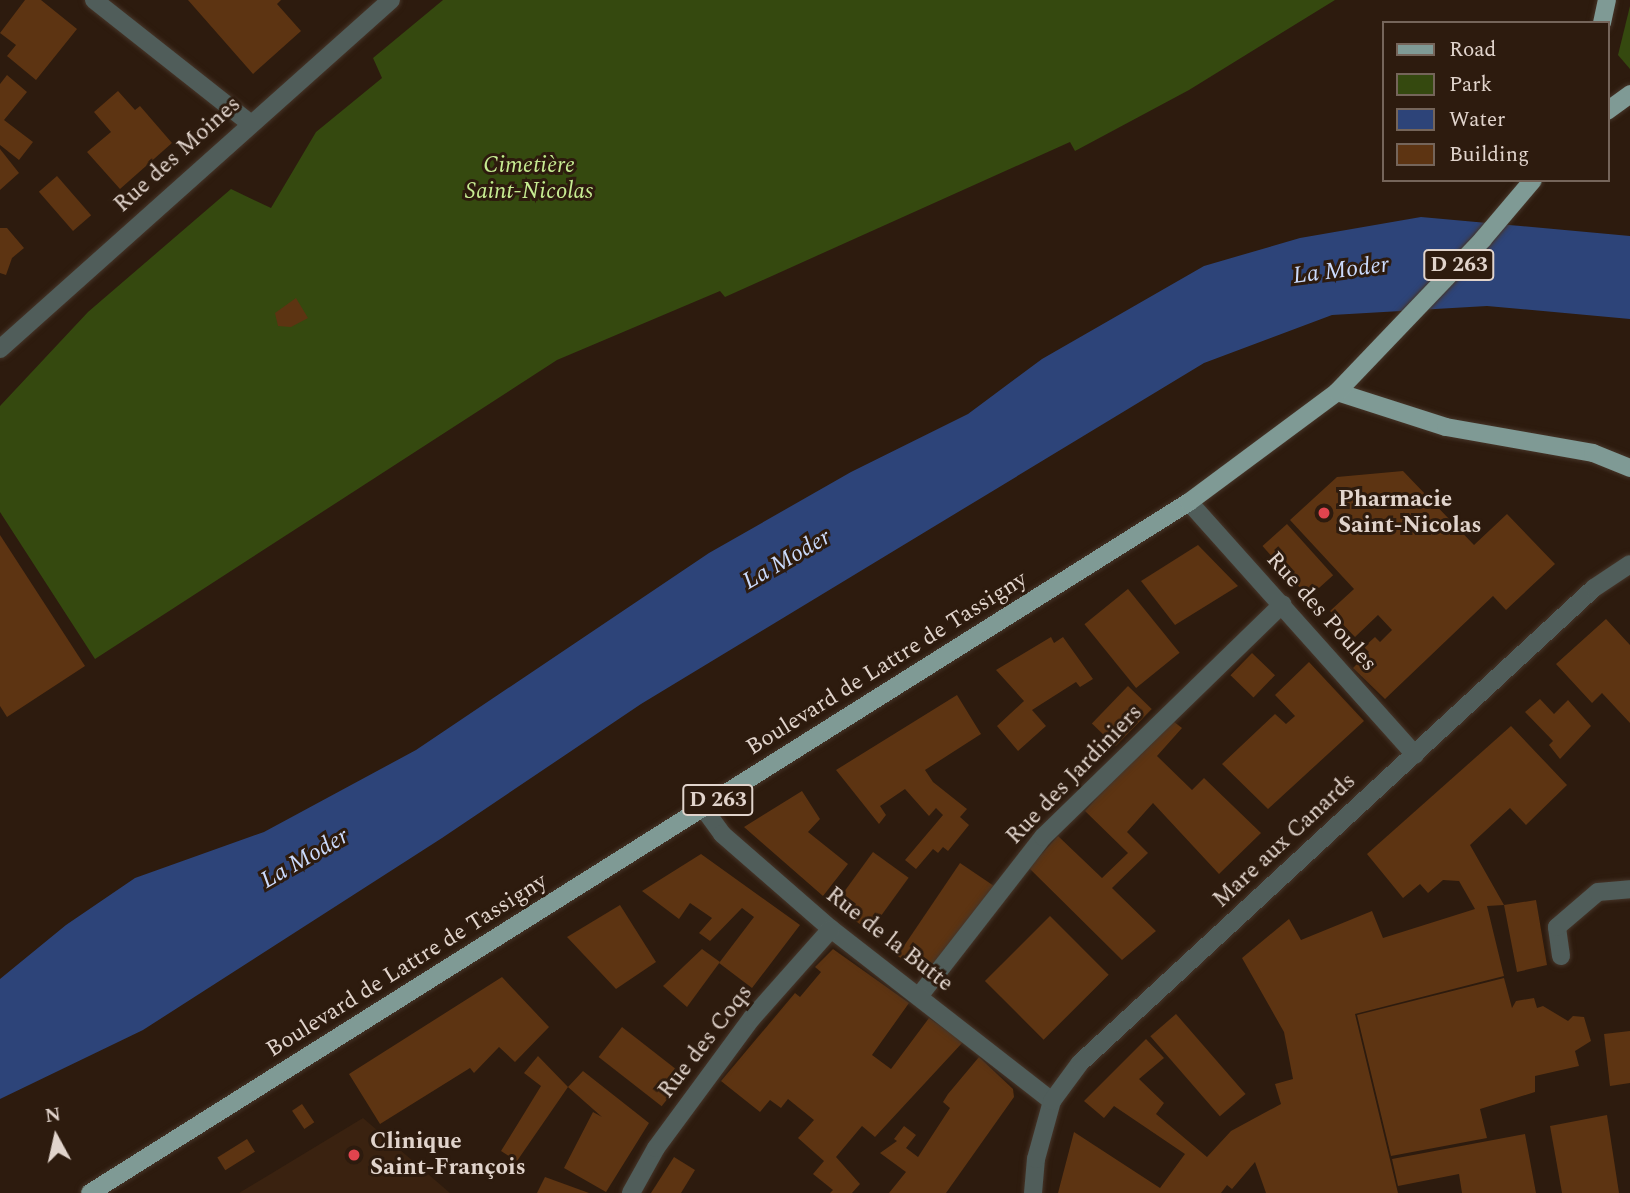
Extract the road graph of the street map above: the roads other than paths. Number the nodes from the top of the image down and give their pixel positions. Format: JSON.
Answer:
{"nodes":[{"id":1,"x":94,"y":0,"type":"edge"},
{"id":2,"x":391,"y":0,"type":"edge"},
{"id":3,"x":1607,"y":0,"type":"edge"},
{"id":4,"x":1602,"y":21,"type":"edge"},
{"id":5,"x":1630,"y":94,"type":"edge"},
{"id":6,"x":1609,"y":110,"type":"edge"},
{"id":7,"x":250,"y":123,"type":"junction"},
{"id":8,"x":1531,"y":182,"type":"edge"},
{"id":9,"x":0,"y":349,"type":"edge"},
{"id":10,"x":1337,"y":392,"type":"junction"},
{"id":11,"x":1630,"y":468,"type":"edge"},
{"id":12,"x":1189,"y":502,"type":"junction"},
{"id":13,"x":1630,"y":564,"type":"edge"},
{"id":14,"x":1283,"y":604,"type":"junction"},
{"id":15,"x":1415,"y":755,"type":"junction"},
{"id":16,"x":704,"y":809,"type":"junction"},
{"id":17,"x":1630,"y":889,"type":"edge"},
{"id":18,"x":831,"y":929,"type":"junction"},
{"id":19,"x":1561,"y":956,"type":"dead end"},
{"id":20,"x":920,"y":995,"type":"junction"},
{"id":21,"x":1052,"y":1101,"type":"junction"},
{"id":22,"x":90,"y":1193,"type":"edge"},
{"id":23,"x":631,"y":1193,"type":"edge"},
{"id":24,"x":1033,"y":1193,"type":"edge"}],
"edges":[{"from":1,"to":7,"type":"street"},
{"from":2,"to":7,"type":"street","name":"Rue des Moines"},
{"from":3,"to":4,"type":"main road"},
{"from":5,"to":6,"type":"main road"},
{"from":7,"to":9,"type":"street","name":"Rue des Moines"},
{"from":8,"to":10,"type":"main road","number":"D 263"},
{"from":10,"to":11,"type":"main road"},
{"from":10,"to":12,"type":"main road","name":"Boulevard de Lattre de Tassigny","number":"D 263"},
{"from":12,"to":14,"type":"street","name":"Rue des Poules"},
{"from":12,"to":16,"type":"main road","name":"Boulevard de Lattre de Tassigny","number":"D 263"},
{"from":13,"to":15,"type":"street","name":"Mare aux Canards"},
{"from":14,"to":15,"type":"street","name":"Rue des Poules"},
{"from":14,"to":20,"type":"street","name":"Rue des Jardiniers"},
{"from":15,"to":21,"type":"street","name":"Mare aux Canards"},
{"from":16,"to":18,"type":"street","name":"Rue de la Butte"},
{"from":16,"to":22,"type":"main road","name":"Boulevard de Lattre de Tassigny","number":"D 263"},
{"from":17,"to":19,"type":"street"},
{"from":18,"to":20,"type":"street","name":"Rue de la Butte"},
{"from":18,"to":23,"type":"street","name":"Rue des Coqs"},
{"from":20,"to":21,"type":"street","name":"Rue de la Butte"},
{"from":21,"to":24,"type":"street","name":"Mare aux Canards"}]}
